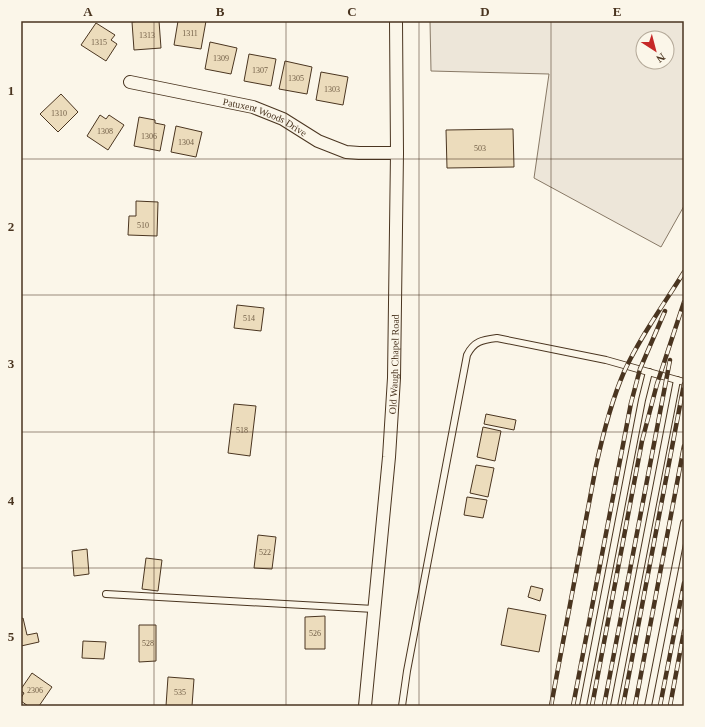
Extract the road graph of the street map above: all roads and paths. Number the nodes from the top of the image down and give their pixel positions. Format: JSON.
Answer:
{"nodes":[{"id":1,"x":396,"y":21,"type":"edge"},
{"id":2,"x":130,"y":82,"type":"dead end"},
{"id":3,"x":397,"y":153,"type":"junction"},
{"id":4,"x":649,"y":372,"type":"junction"},
{"id":5,"x":677,"y":380,"type":"junction"},
{"id":6,"x":684,"y":382,"type":"edge"},
{"id":7,"x":684,"y":523,"type":"edge"},
{"id":8,"x":106,"y":594,"type":"dead end"},
{"id":9,"x":374,"y":609,"type":"junction"},
{"id":10,"x":364,"y":706,"type":"edge"},
{"id":11,"x":402,"y":706,"type":"edge"},
{"id":12,"x":583,"y":706,"type":"edge"},
{"id":13,"x":614,"y":706,"type":"edge"},
{"id":14,"x":648,"y":706,"type":"edge"}],
"edges":[{"from":1,"to":3,"type":"street","name":"Old Waugh Chapel Road"},
{"from":2,"to":3,"type":"street","name":"Patuxent Woods Drive"},
{"from":3,"to":9,"type":"street","name":"Old Waugh Chapel Road"},
{"from":4,"to":5,"type":"lane"},
{"from":4,"to":11,"type":"lane"},
{"from":4,"to":12,"type":"lane"},
{"from":5,"to":6,"type":"lane"},
{"from":5,"to":13,"type":"lane"},
{"from":7,"to":14,"type":"lane"},
{"from":8,"to":9,"type":"lane"},
{"from":9,"to":10,"type":"street","name":"Old Waugh Chapel Road"}]}
